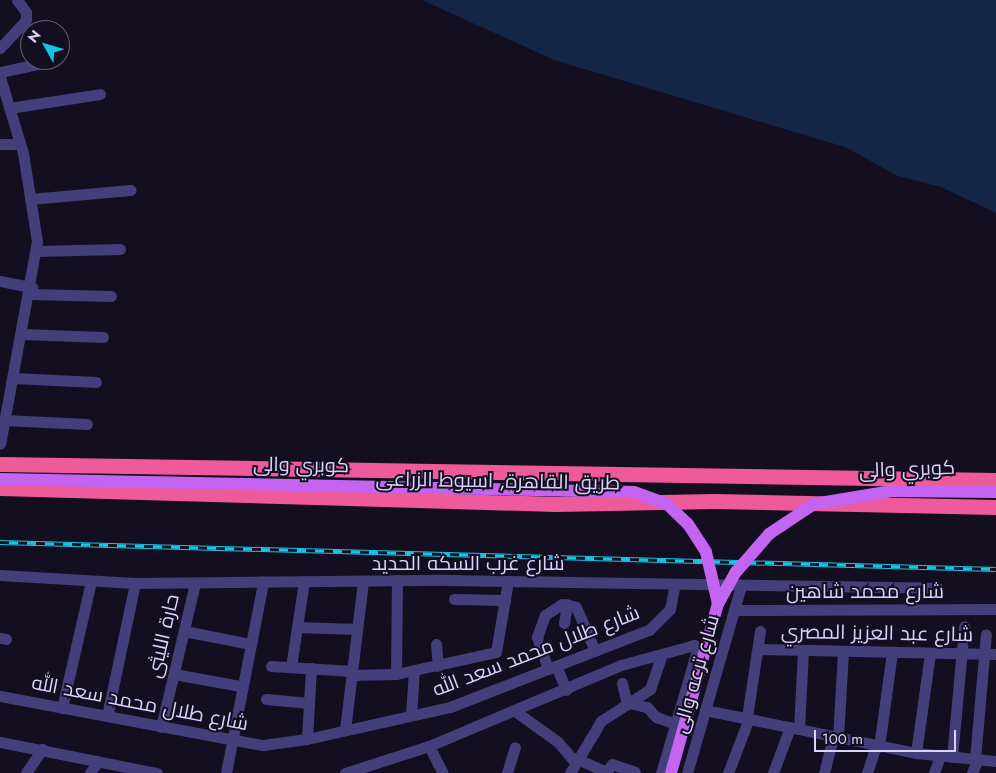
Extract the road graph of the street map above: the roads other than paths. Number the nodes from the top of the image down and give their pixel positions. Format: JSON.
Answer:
{"nodes":[{"id":1,"x":17,"y":0,"type":"edge"},
{"id":2,"x":0,"y":48,"type":"edge"},
{"id":3,"x":20,"y":68,"type":"edge"},
{"id":4,"x":0,"y":72,"type":"edge"},
{"id":5,"x":0,"y":77,"type":"edge"},
{"id":6,"x":100,"y":94,"type":"dead end"},
{"id":7,"x":9,"y":108,"type":"junction"},
{"id":8,"x":0,"y":144,"type":"edge"},
{"id":9,"x":18,"y":144,"type":"junction"},
{"id":10,"x":131,"y":190,"type":"dead end"},
{"id":11,"x":30,"y":199,"type":"junction"},
{"id":12,"x":120,"y":249,"type":"dead end"},
{"id":13,"x":37,"y":251,"type":"junction"},
{"id":14,"x":0,"y":281,"type":"edge"},
{"id":15,"x":32,"y":290,"type":"junction"},
{"id":16,"x":111,"y":296,"type":"dead end"},
{"id":17,"x":22,"y":334,"type":"junction"},
{"id":18,"x":103,"y":337,"type":"dead end"},
{"id":19,"x":13,"y":378,"type":"junction"},
{"id":20,"x":96,"y":382,"type":"dead end"},
{"id":21,"x":4,"y":420,"type":"junction"},
{"id":22,"x":87,"y":424,"type":"dead end"},
{"id":23,"x":0,"y":444,"type":"edge"},
{"id":24,"x":0,"y":464,"type":"edge"},
{"id":25,"x":712,"y":474,"type":"junction"},
{"id":26,"x":0,"y":479,"type":"edge"},
{"id":27,"x":774,"y":479,"type":"junction"},
{"id":28,"x":996,"y":480,"type":"edge"},
{"id":29,"x":996,"y":485,"type":"edge"},
{"id":30,"x":0,"y":488,"type":"edge"},
{"id":31,"x":174,"y":492,"type":"junction"},
{"id":32,"x":996,"y":492,"type":"edge"},
{"id":33,"x":714,"y":500,"type":"junction"},
{"id":34,"x":769,"y":502,"type":"junction"},
{"id":35,"x":996,"y":507,"type":"edge"},
{"id":36,"x":0,"y":575,"type":"edge"},
{"id":37,"x":397,"y":580,"type":"junction"},
{"id":38,"x":91,"y":581,"type":"junction"},
{"id":39,"x":304,"y":581,"type":"junction"},
{"id":40,"x":363,"y":581,"type":"junction"},
{"id":41,"x":508,"y":581,"type":"junction"},
{"id":42,"x":263,"y":582,"type":"junction"},
{"id":43,"x":561,"y":582,"type":"junction"},
{"id":44,"x":195,"y":583,"type":"junction"},
{"id":45,"x":135,"y":584,"type":"junction"},
{"id":46,"x":675,"y":584,"type":"junction"},
{"id":47,"x":741,"y":586,"type":"junction"},
{"id":48,"x":937,"y":588,"type":"dead end"},
{"id":49,"x":454,"y":599,"type":"dead end"},
{"id":50,"x":505,"y":600,"type":"junction"},
{"id":51,"x":564,"y":604,"type":"junction"},
{"id":52,"x":715,"y":608,"type":"junction"},
{"id":53,"x":996,"y":609,"type":"edge"},
{"id":54,"x":734,"y":610,"type":"junction"},
{"id":55,"x":564,"y":623,"type":"dead end"},
{"id":56,"x":297,"y":627,"type":"junction"},
{"id":57,"x":964,"y":627,"type":"dead end"},
{"id":58,"x":357,"y":629,"type":"junction"},
{"id":59,"x":184,"y":631,"type":"junction"},
{"id":60,"x":760,"y":631,"type":"dead end"},
{"id":61,"x":986,"y":634,"type":"dead end"},
{"id":62,"x":250,"y":644,"type":"junction"},
{"id":63,"x":436,"y":644,"type":"dead end"},
{"id":64,"x":758,"y":648,"type":"junction"},
{"id":65,"x":803,"y":650,"type":"junction"},
{"id":66,"x":595,"y":651,"type":"junction"},
{"id":67,"x":844,"y":651,"type":"junction"},
{"id":68,"x":892,"y":652,"type":"junction"},
{"id":69,"x":930,"y":653,"type":"junction"},
{"id":70,"x":662,"y":654,"type":"junction"},
{"id":71,"x":964,"y":654,"type":"junction"},
{"id":72,"x":990,"y":654,"type":"edge"},
{"id":73,"x":271,"y":666,"type":"dead end"},
{"id":74,"x":438,"y":666,"type":"junction"},
{"id":75,"x":291,"y":667,"type":"junction"},
{"id":76,"x":552,"y":667,"type":"junction"},
{"id":77,"x":311,"y":668,"type":"junction"},
{"id":78,"x":414,"y":670,"type":"junction"},
{"id":79,"x":351,"y":673,"type":"junction"},
{"id":80,"x":174,"y":674,"type":"junction"},
{"id":81,"x":396,"y":674,"type":"junction"},
{"id":82,"x":622,"y":683,"type":"dead end"},
{"id":83,"x":241,"y":686,"type":"junction"},
{"id":84,"x":566,"y":690,"type":"junction"},
{"id":85,"x":0,"y":696,"type":"edge"},
{"id":86,"x":266,"y":699,"type":"dead end"},
{"id":87,"x":309,"y":702,"type":"junction"},
{"id":88,"x":628,"y":704,"type":"junction"},
{"id":89,"x":62,"y":708,"type":"junction"},
{"id":90,"x":705,"y":710,"type":"junction"},
{"id":91,"x":516,"y":711,"type":"junction"},
{"id":92,"x":107,"y":716,"type":"junction"},
{"id":93,"x":411,"y":716,"type":"junction"},
{"id":94,"x":748,"y":718,"type":"junction"},
{"id":95,"x":676,"y":724,"type":"junction"},
{"id":96,"x":161,"y":727,"type":"junction"},
{"id":97,"x":794,"y":728,"type":"junction"},
{"id":98,"x":345,"y":730,"type":"junction"},
{"id":99,"x":836,"y":738,"type":"junction"},
{"id":100,"x":307,"y":739,"type":"junction"},
{"id":101,"x":0,"y":742,"type":"edge"},
{"id":102,"x":229,"y":746,"type":"junction"},
{"id":103,"x":429,"y":746,"type":"junction"},
{"id":104,"x":877,"y":746,"type":"junction"},
{"id":105,"x":515,"y":747,"type":"dead end"},
{"id":106,"x":42,"y":749,"type":"junction"},
{"id":107,"x":916,"y":753,"type":"junction"},
{"id":108,"x":940,"y":756,"type":"junction"},
{"id":109,"x":952,"y":757,"type":"junction"},
{"id":110,"x":976,"y":759,"type":"junction"},
{"id":111,"x":98,"y":760,"type":"junction"},
{"id":112,"x":575,"y":760,"type":"junction"},
{"id":113,"x":996,"y":761,"type":"edge"},
{"id":114,"x":130,"y":770,"type":"edge"},
{"id":115,"x":226,"y":772,"type":"edge"},
{"id":116,"x":635,"y":772,"type":"dead end"},
{"id":117,"x":26,"y":773,"type":"edge"},
{"id":118,"x":90,"y":773,"type":"edge"},
{"id":119,"x":157,"y":773,"type":"edge"},
{"id":120,"x":348,"y":773,"type":"edge"},
{"id":121,"x":443,"y":773,"type":"edge"},
{"id":122,"x":507,"y":773,"type":"edge"},
{"id":123,"x":570,"y":773,"type":"edge"},
{"id":124,"x":607,"y":773,"type":"edge"},
{"id":125,"x":661,"y":773,"type":"edge"},
{"id":126,"x":670,"y":773,"type":"edge"},
{"id":127,"x":687,"y":773,"type":"edge"},
{"id":128,"x":728,"y":773,"type":"edge"},
{"id":129,"x":773,"y":773,"type":"edge"},
{"id":130,"x":824,"y":773,"type":"edge"},
{"id":131,"x":867,"y":773,"type":"edge"},
{"id":132,"x":934,"y":773,"type":"edge"},
{"id":133,"x":972,"y":773,"type":"edge"}],
"edges":[{"from":1,"to":2,"type":"street"},
{"from":3,"to":4,"type":"street"},
{"from":5,"to":7,"type":"street"},
{"from":6,"to":7,"type":"street"},
{"from":7,"to":9,"type":"street"},
{"from":8,"to":9,"type":"street"},
{"from":9,"to":11,"type":"street"},
{"from":10,"to":11,"type":"street"},
{"from":11,"to":13,"type":"street"},
{"from":12,"to":13,"type":"street"},
{"from":13,"to":15,"type":"street"},
{"from":14,"to":15,"type":"street"},
{"from":15,"to":16,"type":"street"},
{"from":15,"to":17,"type":"street"},
{"from":17,"to":18,"type":"street"},
{"from":17,"to":19,"type":"street"},
{"from":19,"to":20,"type":"street"},
{"from":19,"to":21,"type":"street"},
{"from":21,"to":22,"type":"street"},
{"from":21,"to":23,"type":"street"},
{"from":24,"to":25,"type":"highway","name":"طريق القاهرة, اسيوط الزراعى"},
{"from":25,"to":27,"type":"highway","name":"طريق القاهرة, اسيوط الزراعى"},
{"from":25,"to":33,"type":"highway"},
{"from":26,"to":52,"type":"main road","name":"كوبري والى","bridge":true},
{"from":27,"to":28,"type":"highway","name":"طريق القاهرة, اسيوط الزراعى"},
{"from":27,"to":34,"type":"highway"},
{"from":29,"to":52,"type":"main road","name":"كوبري والى","bridge":true},
{"from":30,"to":31,"type":"highway","name":"طريق القاهرة, اسيوط الزراعى"},
{"from":31,"to":33,"type":"highway","name":"طريق القاهرة, اسيوط الزراعى"},
{"from":31,"to":52,"type":"main road","name":"كوبري والى"},
{"from":32,"to":52,"type":"main road","name":"كوبري والى","bridge":true},
{"from":33,"to":34,"type":"highway","name":"طريق القاهرة, اسيوط الزراعى"},
{"from":34,"to":35,"type":"highway","name":"طريق القاهرة, اسيوط الزراعى"},
{"from":36,"to":38,"type":"street","name":"شارع غرب السكه الحديد"},
{"from":37,"to":40,"type":"street","name":"شارع غرب السكه الحديد"},
{"from":37,"to":41,"type":"street","name":"شارع غرب السكه الحديد"},
{"from":37,"to":81,"type":"street"},
{"from":38,"to":45,"type":"street","name":"شارع غرب السكه الحديد"},
{"from":38,"to":89,"type":"street"},
{"from":39,"to":40,"type":"street","name":"شارع غرب السكه الحديد"},
{"from":39,"to":42,"type":"street","name":"شارع غرب السكه الحديد"},
{"from":39,"to":56,"type":"street"},
{"from":40,"to":58,"type":"street"},
{"from":41,"to":43,"type":"street","name":"شارع غرب السكه الحديد"},
{"from":41,"to":50,"type":"street"},
{"from":42,"to":44,"type":"street","name":"شارع غرب السكه الحديد"},
{"from":42,"to":62,"type":"street"},
{"from":43,"to":46,"type":"street","name":"شارع غرب السكه الحديد"},
{"from":43,"to":51,"type":"street"},
{"from":44,"to":45,"type":"street","name":"شارع غرب السكه الحديد"},
{"from":44,"to":59,"type":"street","name":"حارة الليثى"},
{"from":45,"to":92,"type":"street"},
{"from":46,"to":47,"type":"street","name":"شارع غرب السكه الحديد"},
{"from":46,"to":66,"type":"street","name":"شارع طلال محمد سعد الله"},
{"from":47,"to":48,"type":"street","name":"شارع غرب السكه الحديد"},
{"from":47,"to":54,"type":"street","name":"شارع ترعه والى"},
{"from":49,"to":50,"type":"street"},
{"from":50,"to":74,"type":"street"},
{"from":51,"to":55,"type":"street"},
{"from":51,"to":66,"type":"street"},
{"from":51,"to":76,"type":"street"},
{"from":52,"to":126,"type":"main road","name":"كوبري والى"},
{"from":53,"to":54,"type":"street","name":"شارع محمد شاهين"},
{"from":54,"to":90,"type":"street","name":"شارع ترعه والى"},
{"from":56,"to":58,"type":"street"},
{"from":56,"to":75,"type":"street"},
{"from":57,"to":71,"type":"street"},
{"from":58,"to":79,"type":"street"},
{"from":59,"to":62,"type":"street"},
{"from":59,"to":80,"type":"street","name":"حارة الليثى"},
{"from":60,"to":64,"type":"street"},
{"from":61,"to":72,"type":"street"},
{"from":62,"to":83,"type":"street"},
{"from":63,"to":74,"type":"street"},
{"from":64,"to":65,"type":"street","name":"شارع عبد العزيز المصري"},
{"from":64,"to":94,"type":"street"},
{"from":65,"to":67,"type":"street","name":"شارع عبد العزيز المصري"},
{"from":65,"to":97,"type":"street"},
{"from":66,"to":76,"type":"street","name":"شارع طلال محمد سعد الله"},
{"from":67,"to":68,"type":"street","name":"شارع عبد العزيز المصري"},
{"from":67,"to":99,"type":"street"},
{"from":68,"to":69,"type":"street","name":"شارع عبد العزيز المصري"},
{"from":68,"to":104,"type":"street"},
{"from":69,"to":71,"type":"street","name":"شارع عبد العزيز المصري"},
{"from":69,"to":107,"type":"street"},
{"from":70,"to":84,"type":"street"},
{"from":70,"to":88,"type":"street"},
{"from":70,"to":95,"type":"street","name":"شارع ترعه والى"},
{"from":71,"to":72,"type":"street","name":"شارع عبد العزيز المصري"},
{"from":71,"to":109,"type":"street"},
{"from":72,"to":110,"type":"street"},
{"from":73,"to":75,"type":"street"},
{"from":74,"to":78,"type":"street"},
{"from":75,"to":77,"type":"street"},
{"from":76,"to":84,"type":"street"},
{"from":76,"to":93,"type":"street","name":"شارع طلال محمد سعد الله"},
{"from":77,"to":79,"type":"street"},
{"from":77,"to":87,"type":"street"},
{"from":78,"to":81,"type":"street"},
{"from":78,"to":93,"type":"street"},
{"from":79,"to":81,"type":"street"},
{"from":79,"to":98,"type":"street"},
{"from":80,"to":83,"type":"street"},
{"from":80,"to":96,"type":"street","name":"حارة الليثى"},
{"from":82,"to":88,"type":"street"},
{"from":83,"to":102,"type":"street"},
{"from":84,"to":91,"type":"street"},
{"from":85,"to":89,"type":"street","name":"شارع طلال محمد سعد الله"},
{"from":86,"to":87,"type":"street"},
{"from":87,"to":100,"type":"street"},
{"from":88,"to":95,"type":"street"},
{"from":88,"to":112,"type":"street"},
{"from":89,"to":92,"type":"street","name":"شارع طلال محمد سعد الله"},
{"from":90,"to":94,"type":"street"},
{"from":90,"to":127,"type":"street","name":"شارع ترعه والى"},
{"from":91,"to":103,"type":"street"},
{"from":91,"to":112,"type":"street"},
{"from":92,"to":96,"type":"street","name":"شارع طلال محمد سعد الله"},
{"from":93,"to":98,"type":"street","name":"شارع طلال محمد سعد الله"},
{"from":94,"to":97,"type":"street"},
{"from":94,"to":128,"type":"street"},
{"from":95,"to":125,"type":"street","name":"شارع ترعه والى"},
{"from":96,"to":102,"type":"street","name":"شارع طلال محمد سعد الله"},
{"from":97,"to":99,"type":"street"},
{"from":97,"to":129,"type":"street"},
{"from":98,"to":100,"type":"street","name":"شارع طلال محمد سعد الله"},
{"from":99,"to":104,"type":"street"},
{"from":99,"to":130,"type":"street"},
{"from":100,"to":102,"type":"street","name":"شارع طلال محمد سعد الله"},
{"from":101,"to":106,"type":"street"},
{"from":102,"to":115,"type":"street"},
{"from":103,"to":120,"type":"street"},
{"from":103,"to":121,"type":"street"},
{"from":104,"to":107,"type":"street"},
{"from":104,"to":131,"type":"street"},
{"from":105,"to":122,"type":"street"},
{"from":106,"to":111,"type":"street"},
{"from":106,"to":117,"type":"street"},
{"from":107,"to":108,"type":"street"},
{"from":108,"to":109,"type":"street"},
{"from":108,"to":132,"type":"street"},
{"from":109,"to":110,"type":"street"},
{"from":110,"to":113,"type":"street"},
{"from":110,"to":133,"type":"street"},
{"from":111,"to":114,"type":"street"},
{"from":111,"to":118,"type":"street"},
{"from":112,"to":123,"type":"street"},
{"from":112,"to":124,"type":"street"},
{"from":114,"to":119,"type":"street"},
{"from":116,"to":124,"type":"street"}]}
